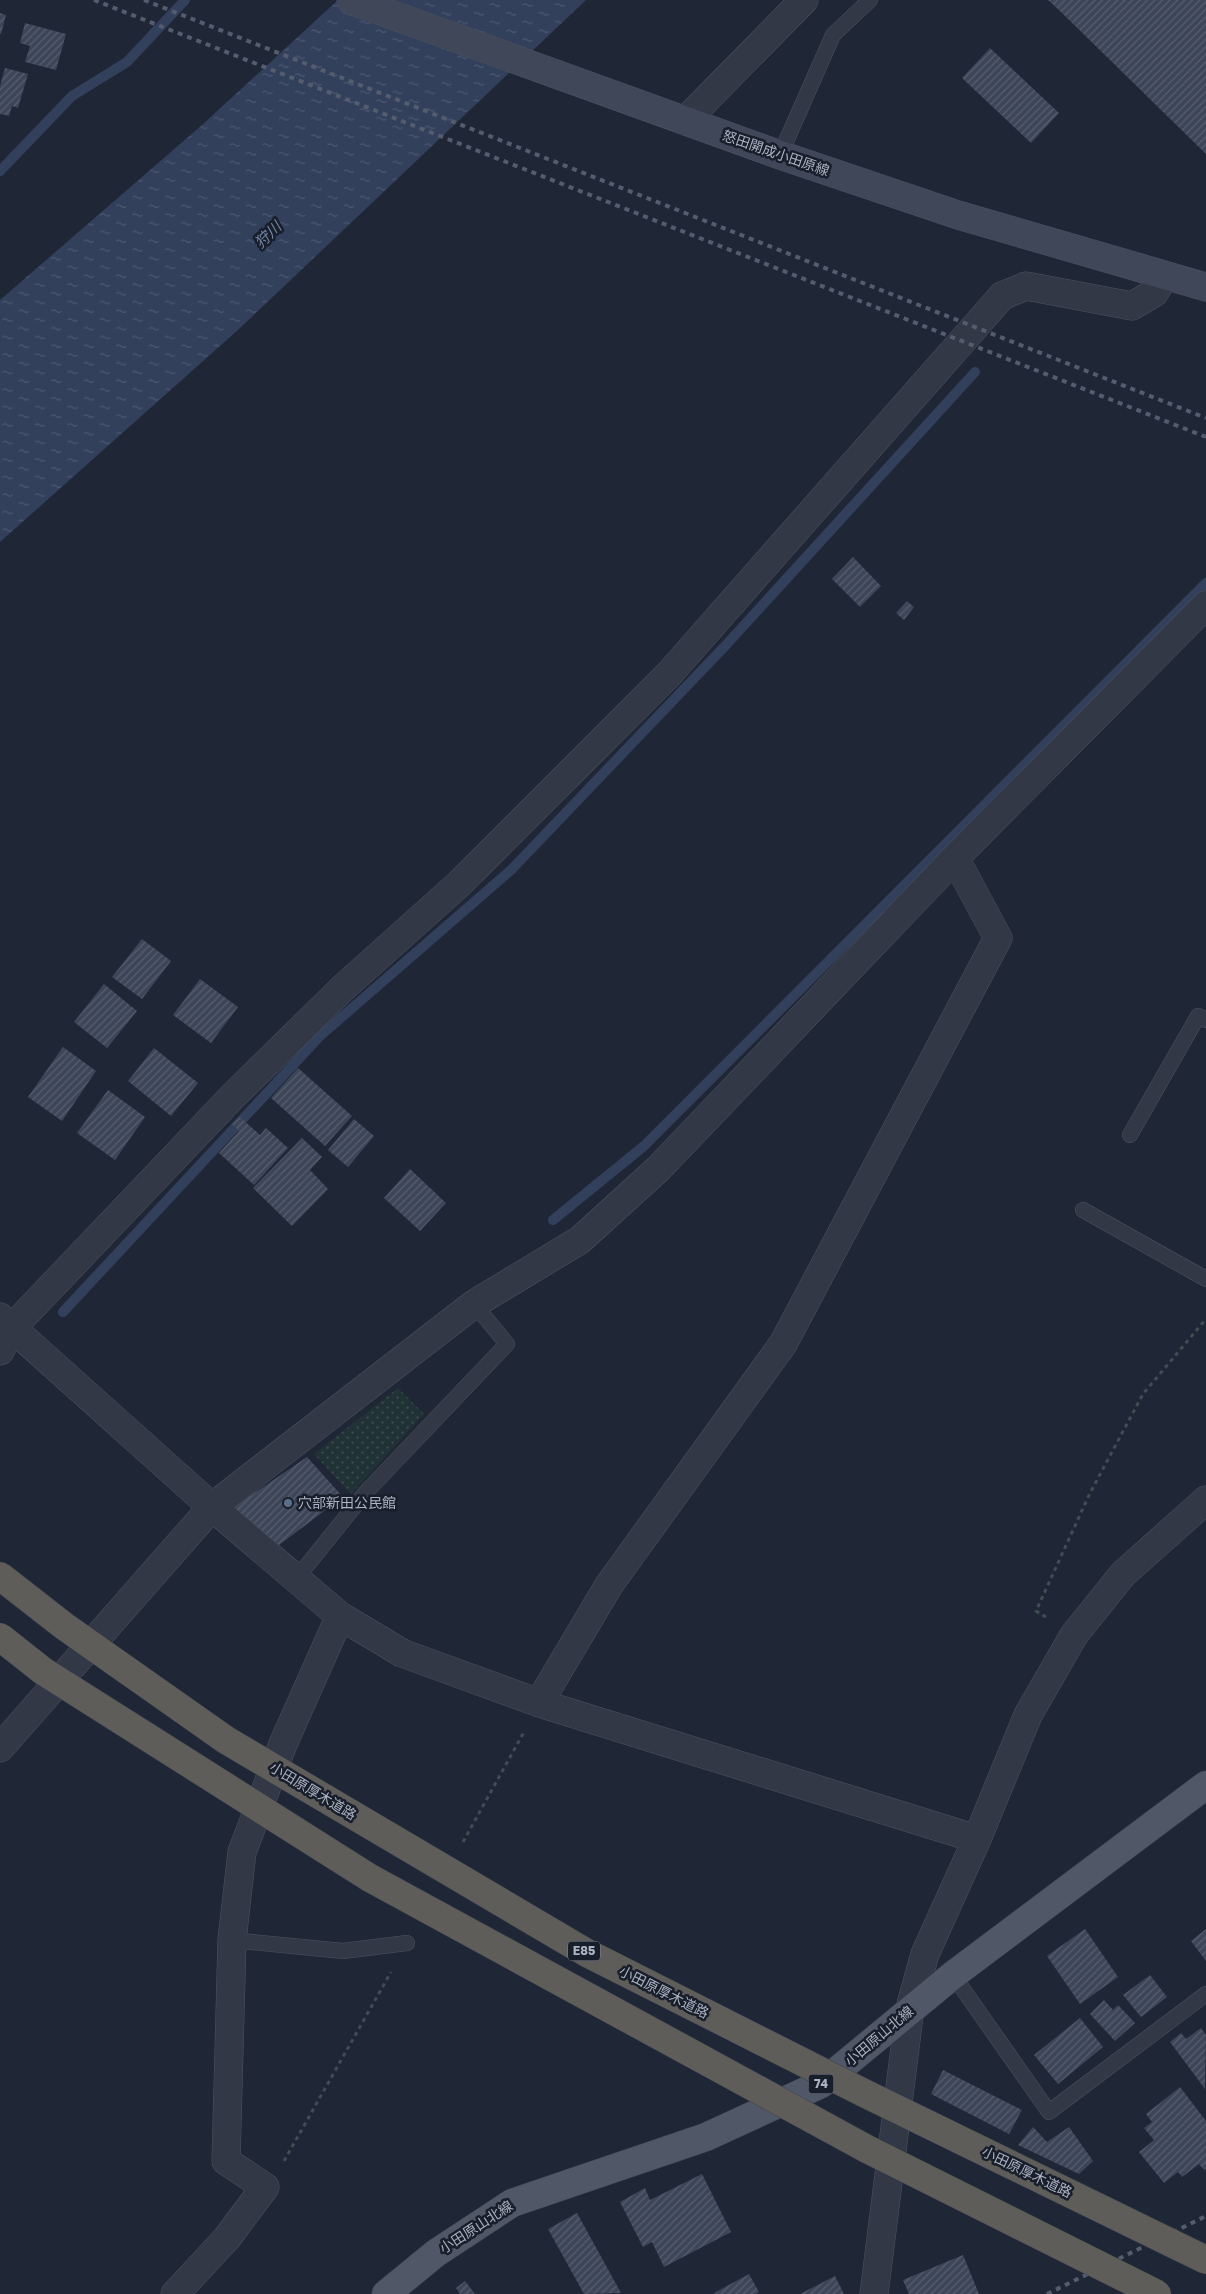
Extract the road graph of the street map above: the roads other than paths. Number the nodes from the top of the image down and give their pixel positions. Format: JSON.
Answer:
{"nodes":[{"id":1,"x":352,"y":0,"type":"edge"},
{"id":2,"x":804,"y":0,"type":"edge"},
{"id":3,"x":870,"y":0,"type":"edge"},
{"id":4,"x":685,"y":121,"type":"junction"},
{"id":5,"x":780,"y":155,"type":"junction"},
{"id":6,"x":1164,"y":276,"type":"junction"},
{"id":7,"x":1206,"y":287,"type":"edge"},
{"id":8,"x":1206,"y":605,"type":"edge"},
{"id":9,"x":955,"y":858,"type":"junction"},
{"id":10,"x":1206,"y":1020,"type":"edge"},
{"id":11,"x":1130,"y":1135,"type":"dead end"},
{"id":12,"x":1084,"y":1210,"type":"dead end"},
{"id":13,"x":1206,"y":1279,"type":"edge"},
{"id":14,"x":474,"y":1304,"type":"junction"},
{"id":15,"x":4,"y":1332,"type":"edge"},
{"id":16,"x":1206,"y":1500,"type":"edge"},
{"id":17,"x":212,"y":1507,"type":"junction"},
{"id":18,"x":0,"y":1576,"type":"edge"},
{"id":19,"x":296,"y":1579,"type":"junction"},
{"id":20,"x":340,"y":1616,"type":"junction"},
{"id":21,"x":0,"y":1637,"type":"edge"},
{"id":22,"x":539,"y":1703,"type":"junction"},
{"id":23,"x":0,"y":1748,"type":"edge"},
{"id":24,"x":1206,"y":1785,"type":"edge"},
{"id":25,"x":977,"y":1839,"type":"junction"},
{"id":26,"x":232,"y":1940,"type":"junction"},
{"id":27,"x":407,"y":1943,"type":"dead end"},
{"id":28,"x":953,"y":1975,"type":"junction"},
{"id":29,"x":1206,"y":1994,"type":"edge"},
{"id":30,"x":910,"y":2008,"type":"junction"},
{"id":31,"x":1206,"y":2260,"type":"edge"},
{"id":32,"x":175,"y":2294,"type":"edge"},
{"id":33,"x":386,"y":2294,"type":"edge"},
{"id":34,"x":874,"y":2294,"type":"edge"},
{"id":35,"x":1157,"y":2294,"type":"edge"}],
"edges":[{"from":1,"to":4,"type":"main road","name":"怒田開成小田原線"},
{"from":2,"to":4,"type":"street"},
{"from":3,"to":5,"type":"lane"},
{"from":4,"to":5,"type":"main road","name":"怒田開成小田原線"},
{"from":5,"to":6,"type":"main road","name":"怒田開成小田原線"},
{"from":6,"to":7,"type":"main road","name":"怒田開成小田原線"},
{"from":6,"to":15,"type":"street"},
{"from":8,"to":9,"type":"street"},
{"from":9,"to":14,"type":"street"},
{"from":9,"to":22,"type":"street"},
{"from":10,"to":11,"type":"lane"},
{"from":12,"to":13,"type":"lane"},
{"from":14,"to":17,"type":"street"},
{"from":14,"to":19,"type":"lane"},
{"from":15,"to":17,"type":"street"},
{"from":16,"to":25,"type":"street"},
{"from":17,"to":19,"type":"street"},
{"from":17,"to":23,"type":"street"},
{"from":18,"to":31,"type":"highway","name":"小田原厚木道路","number":"E85","bridge":true},
{"from":19,"to":20,"type":"street"},
{"from":20,"to":22,"type":"street"},
{"from":20,"to":26,"type":"street"},
{"from":21,"to":35,"type":"highway","bridge":true},
{"from":22,"to":25,"type":"street"},
{"from":24,"to":28,"type":"main road","name":"小田原山北線","number":"74"},
{"from":25,"to":30,"type":"street"},
{"from":26,"to":27,"type":"lane"},
{"from":26,"to":32,"type":"street"},
{"from":28,"to":29,"type":"lane"},
{"from":28,"to":30,"type":"main road","name":"小田原山北線","number":"74"},
{"from":30,"to":33,"type":"main road","name":"小田原山北線","number":"74"},
{"from":30,"to":34,"type":"street"}]}
